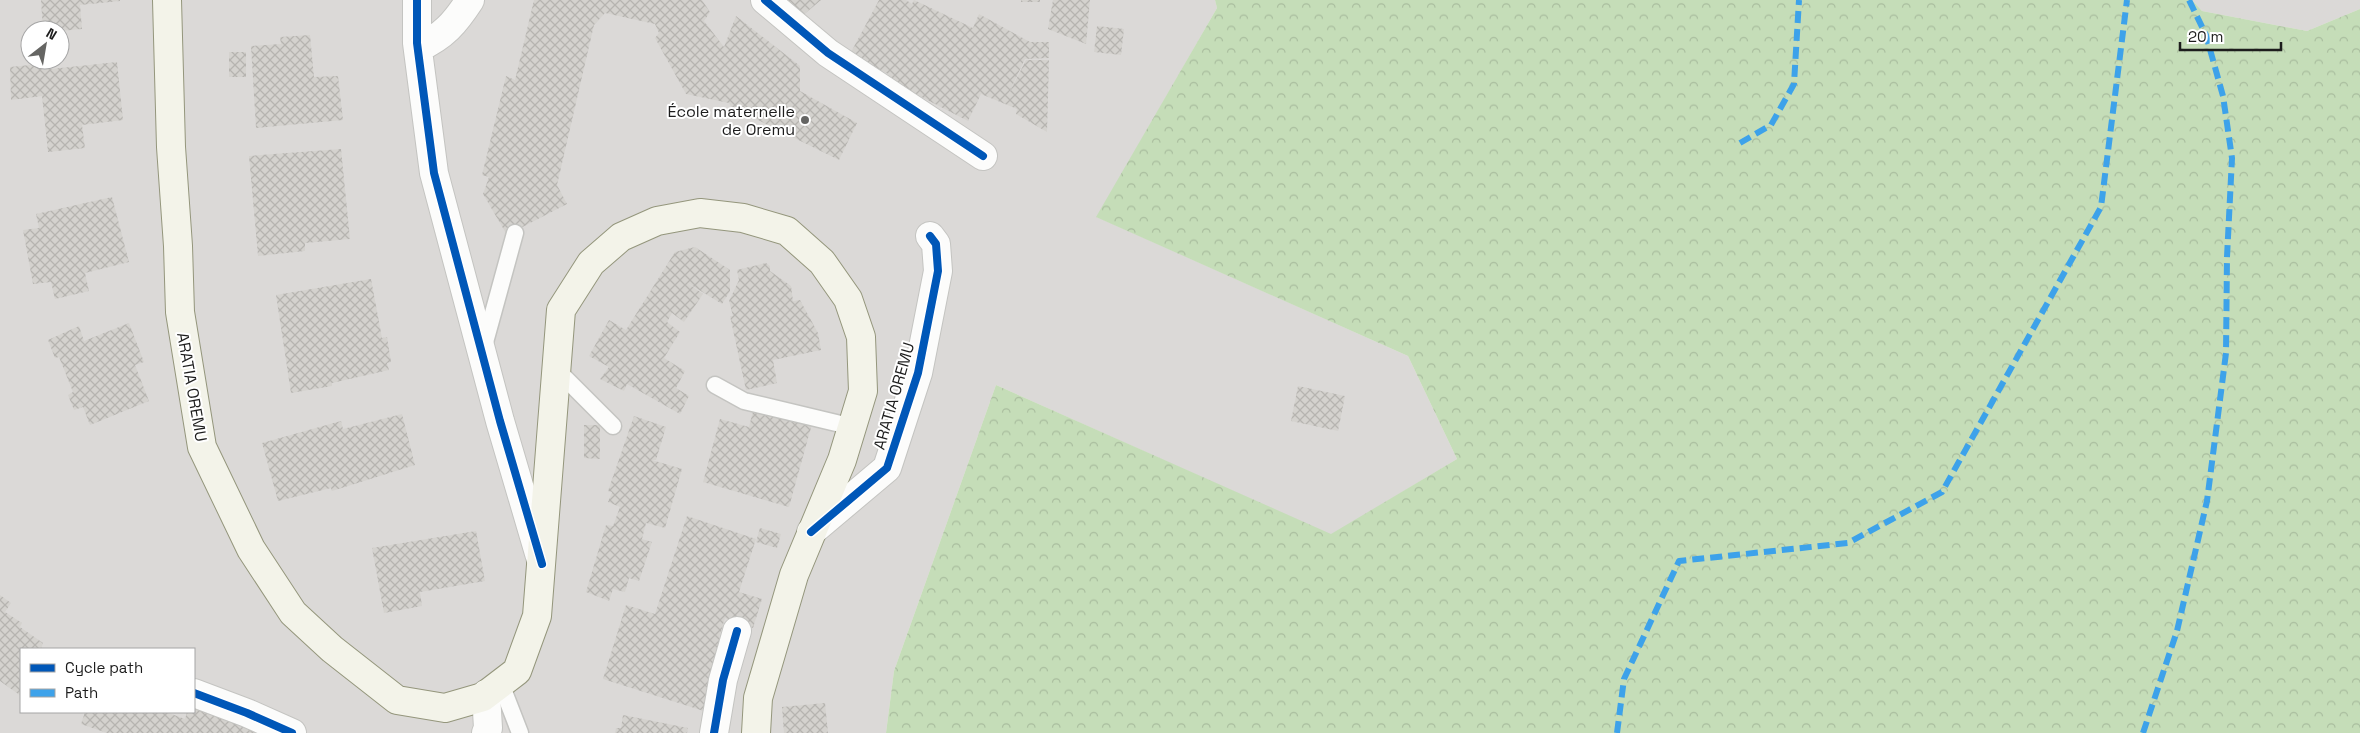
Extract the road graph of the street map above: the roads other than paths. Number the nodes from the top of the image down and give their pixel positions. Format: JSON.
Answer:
{"nodes":[{"id":1,"x":167,"y":0,"type":"edge"},
{"id":2,"x":417,"y":0,"type":"edge"},
{"id":3,"x":470,"y":0,"type":"edge"},
{"id":4,"x":765,"y":0,"type":"edge"},
{"id":5,"x":418,"y":48,"type":"junction"},
{"id":6,"x":983,"y":156,"type":"dead end"},
{"id":7,"x":515,"y":233,"type":"dead end"},
{"id":8,"x":930,"y":236,"type":"dead end"},
{"id":9,"x":482,"y":354,"type":"junction"},
{"id":10,"x":556,"y":370,"type":"junction"},
{"id":11,"x":715,"y":385,"type":"dead end"},
{"id":12,"x":613,"y":426,"type":"dead end"},
{"id":13,"x":853,"y":427,"type":"junction"},
{"id":14,"x":812,"y":532,"type":"junction"},
{"id":15,"x":542,"y":564,"type":"junction"},
{"id":16,"x":737,"y":631,"type":"dead end"},
{"id":17,"x":493,"y":689,"type":"junction"},
{"id":18,"x":195,"y":693,"type":"edge"},
{"id":19,"x":292,"y":733,"type":"edge"},
{"id":20,"x":486,"y":733,"type":"edge"},
{"id":21,"x":520,"y":733,"type":"edge"},
{"id":22,"x":714,"y":733,"type":"edge"},
{"id":23,"x":756,"y":733,"type":"edge"}],
"edges":[{"from":1,"to":17,"type":"main road","name":"ARATIA OREMU"},
{"from":2,"to":5,"type":"street"},
{"from":3,"to":5,"type":"street"},
{"from":4,"to":6,"type":"street"},
{"from":5,"to":9,"type":"street"},
{"from":7,"to":9,"type":"lane"},
{"from":8,"to":14,"type":"street","name":"ARATIA OREMU"},
{"from":9,"to":15,"type":"street"},
{"from":10,"to":12,"type":"lane"},
{"from":10,"to":13,"type":"main road","name":"ARATIA OREMU"},
{"from":10,"to":15,"type":"main road","name":"ARATIA OREMU"},
{"from":11,"to":13,"type":"lane","name":"ARATIA OREMU"},
{"from":13,"to":14,"type":"main road","name":"ARATIA OREMU"},
{"from":14,"to":23,"type":"main road","name":"ARATIA OREMU"},
{"from":15,"to":17,"type":"main road","name":"ARATIA OREMU"},
{"from":16,"to":22,"type":"street"},
{"from":17,"to":20,"type":"street"},
{"from":17,"to":21,"type":"lane"},
{"from":18,"to":19,"type":"street"}]}
